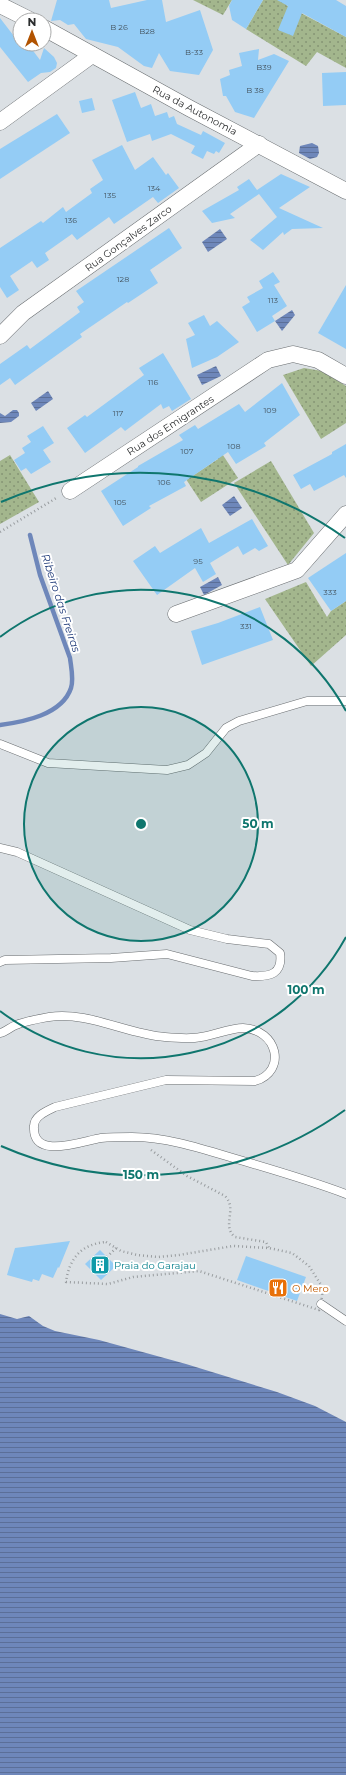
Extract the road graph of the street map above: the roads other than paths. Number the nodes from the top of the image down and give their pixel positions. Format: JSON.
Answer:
{"nodes":[{"id":1,"x":0,"y":5,"type":"edge"},
{"id":2,"x":14,"y":12,"type":"edge"},
{"id":3,"x":52,"y":32,"type":"edge"},
{"id":4,"x":92,"y":55,"type":"junction"},
{"id":5,"x":0,"y":122,"type":"edge"},
{"id":6,"x":259,"y":144,"type":"junction"},
{"id":7,"x":346,"y":191,"type":"edge"},
{"id":8,"x":24,"y":314,"type":"junction"},
{"id":9,"x":0,"y":324,"type":"edge"},
{"id":10,"x":0,"y":336,"type":"edge"},
{"id":11,"x":346,"y":376,"type":"edge"},
{"id":12,"x":70,"y":491,"type":"road end"},
{"id":13,"x":346,"y":514,"type":"edge"},
{"id":14,"x":176,"y":614,"type":"dead end"},
{"id":15,"x":346,"y":701,"type":"edge"},
{"id":16,"x":0,"y":744,"type":"edge"},
{"id":17,"x":0,"y":848,"type":"edge"},
{"id":18,"x":0,"y":962,"type":"edge"},
{"id":19,"x":0,"y":1033,"type":"edge"},
{"id":20,"x":346,"y":1194,"type":"edge"},
{"id":21,"x":320,"y":1307,"type":"road end"},
{"id":22,"x":346,"y":1321,"type":"edge"}],
"edges":[{"from":1,"to":2,"type":"street"},
{"from":3,"to":4,"type":"street","name":"Rua da Autonomia"},
{"from":4,"to":5,"type":"street"},
{"from":4,"to":6,"type":"street","name":"Rua da Autonomia"},
{"from":6,"to":7,"type":"street","name":"Rua da Autonomia"},
{"from":6,"to":8,"type":"street","name":"Rua Gonçalves Zarco"},
{"from":8,"to":9,"type":"street"},
{"from":8,"to":10,"type":"street","name":"Rua Gonçalves Zarco"},
{"from":11,"to":12,"type":"street","name":"Rua dos Emigrantes"},
{"from":13,"to":14,"type":"street"},
{"from":15,"to":16,"type":"lane"},
{"from":17,"to":18,"type":"lane"},
{"from":19,"to":20,"type":"lane"},
{"from":21,"to":22,"type":"lane"}]}
